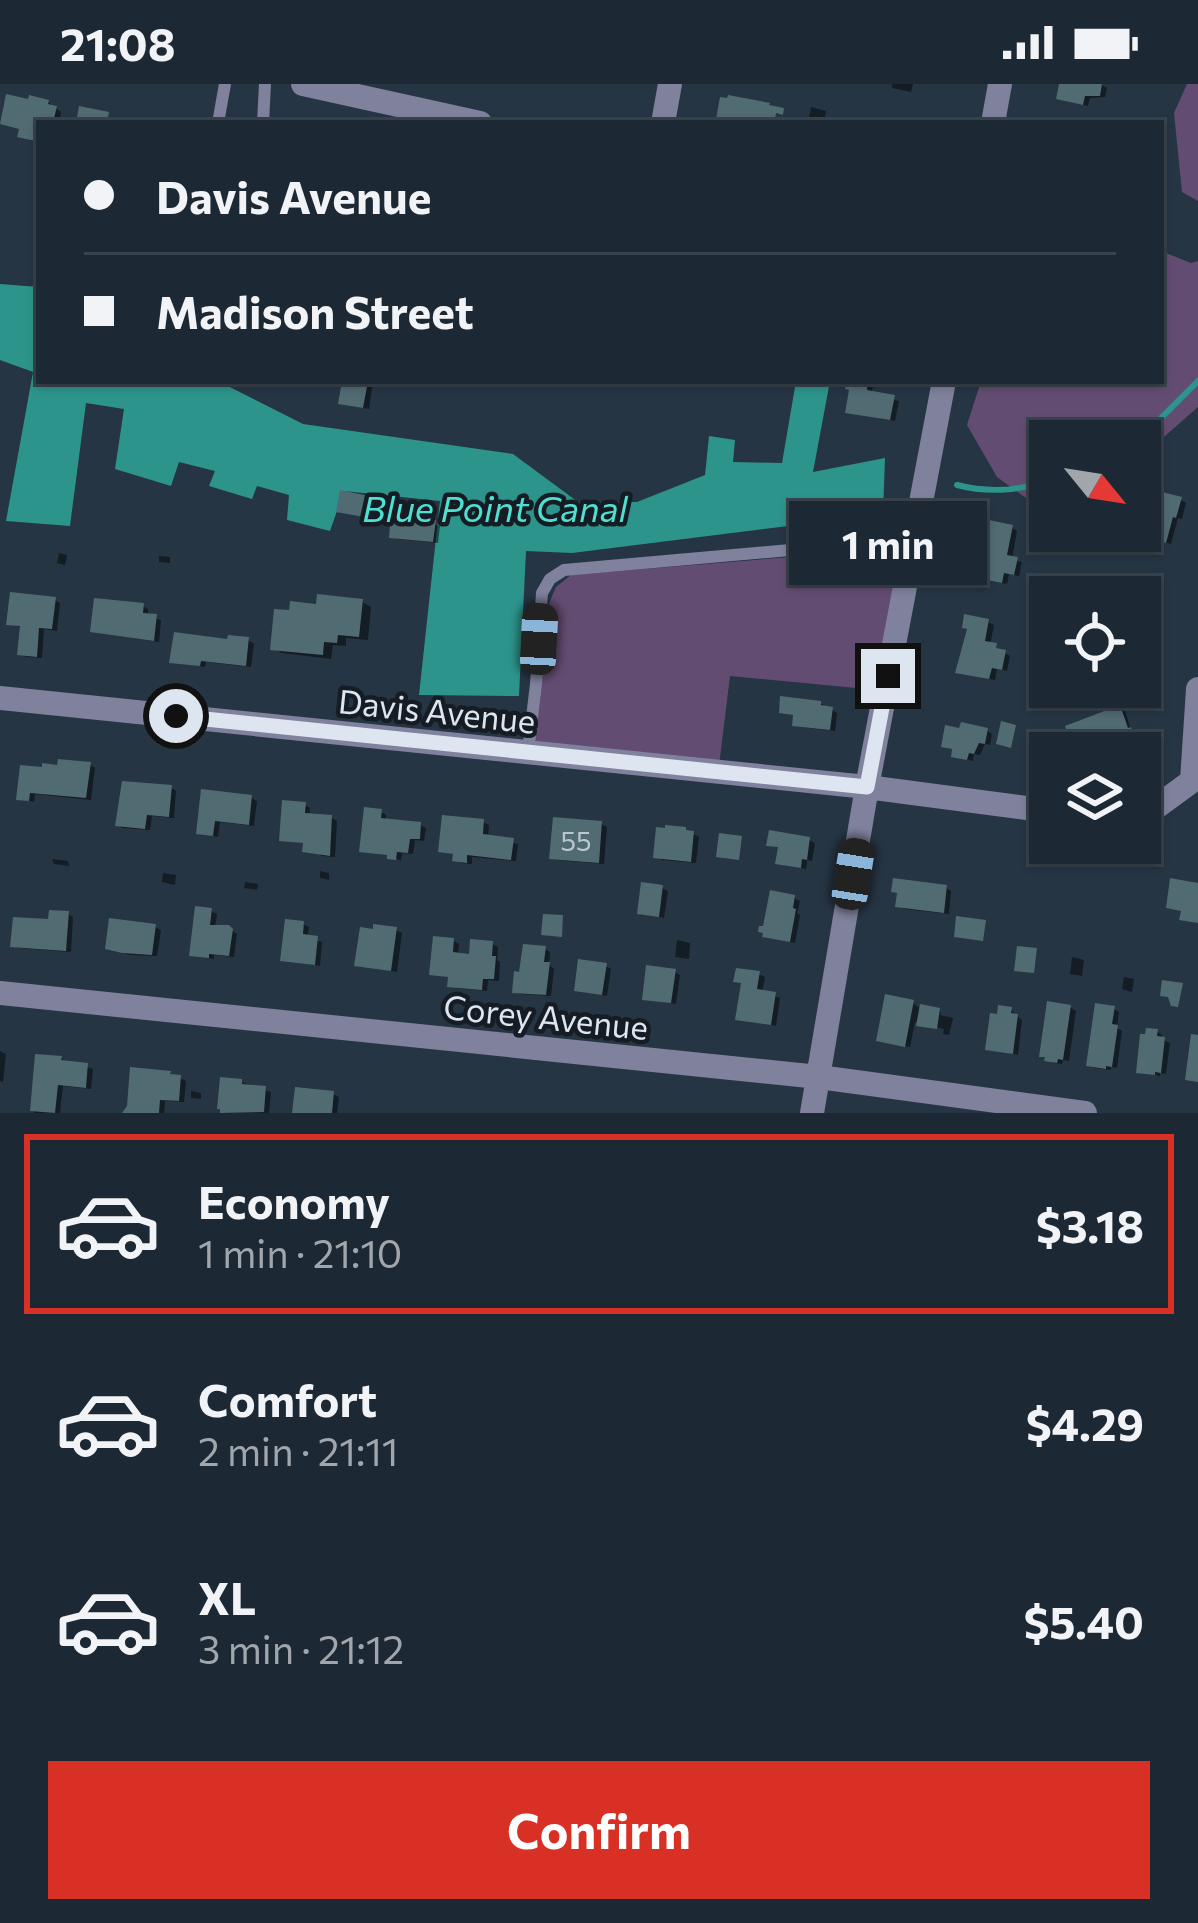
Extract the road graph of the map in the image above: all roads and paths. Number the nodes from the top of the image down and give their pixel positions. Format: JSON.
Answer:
{"nodes":[{"id":1,"x":225,"y":84,"type":"edge"},
{"id":2,"x":265,"y":84,"type":"edge"},
{"id":3,"x":303,"y":84,"type":"edge"},
{"id":4,"x":670,"y":84,"type":"edge"},
{"id":5,"x":1000,"y":84,"type":"edge"},
{"id":6,"x":219,"y":120,"type":"edge"},
{"id":7,"x":263,"y":120,"type":"edge"},
{"id":8,"x":466,"y":120,"type":"edge"},
{"id":9,"x":664,"y":120,"type":"edge"},
{"id":10,"x":993,"y":120,"type":"edge"},
{"id":11,"x":943,"y":384,"type":"edge"},
{"id":12,"x":914,"y":539,"type":"junction"},
{"id":13,"x":1198,"y":688,"type":"edge"},
{"id":14,"x":0,"y":698,"type":"edge"},
{"id":15,"x":528,"y":752,"type":"junction"},
{"id":16,"x":1195,"y":783,"type":"edge"},
{"id":17,"x":867,"y":787,"type":"junction"},
{"id":18,"x":1161,"y":806,"type":"edge"},
{"id":19,"x":1029,"y":808,"type":"edge"},
{"id":20,"x":0,"y":993,"type":"edge"},
{"id":21,"x":819,"y":1077,"type":"junction"},
{"id":22,"x":812,"y":1113,"type":"edge"},
{"id":23,"x":1085,"y":1113,"type":"edge"}],
"edges":[{"from":1,"to":6,"type":"lane"},
{"from":2,"to":7,"type":"lane"},
{"from":3,"to":8,"type":"street"},
{"from":4,"to":9,"type":"street"},
{"from":5,"to":10,"type":"street"},
{"from":11,"to":12,"type":"street"},
{"from":12,"to":15,"type":"lane"},
{"from":12,"to":17,"type":"street"},
{"from":13,"to":16,"type":"street"},
{"from":14,"to":15,"type":"street","name":"Davis Avenue"},
{"from":15,"to":17,"type":"street","name":"Davis Avenue"},
{"from":16,"to":18,"type":"street"},
{"from":17,"to":19,"type":"street","name":"Davis Avenue"},
{"from":17,"to":21,"type":"street"},
{"from":20,"to":21,"type":"street","name":"Corey Avenue"},
{"from":21,"to":22,"type":"street"},
{"from":21,"to":23,"type":"street","name":"Corey Avenue"}]}
